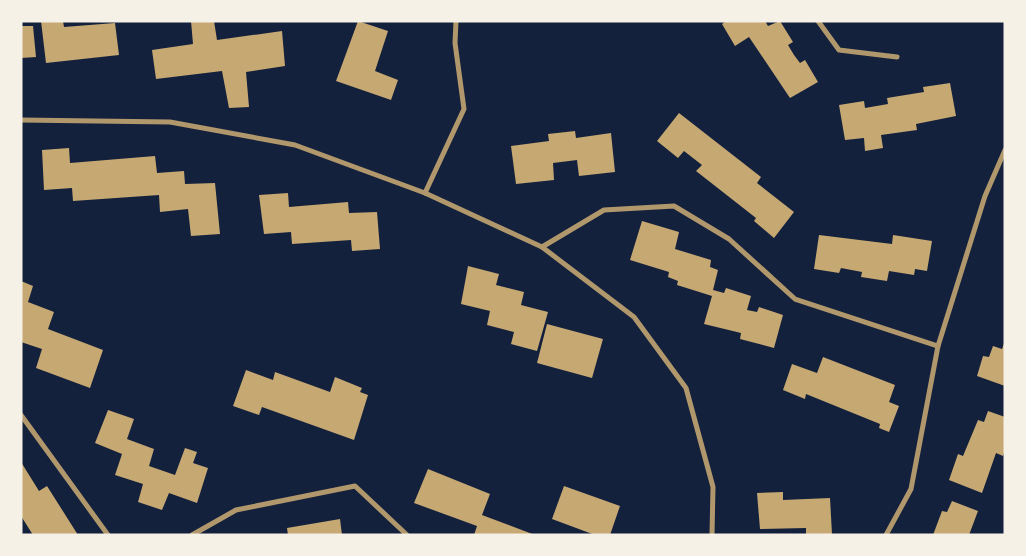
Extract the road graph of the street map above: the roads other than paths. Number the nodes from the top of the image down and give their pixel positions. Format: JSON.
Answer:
{"nodes":[{"id":1,"x":456,"y":21,"type":"edge"},
{"id":2,"x":818,"y":21,"type":"edge"},
{"id":3,"x":896,"y":57,"type":"dead end"},
{"id":4,"x":21,"y":120,"type":"edge"},
{"id":5,"x":1005,"y":150,"type":"edge"},
{"id":6,"x":425,"y":193,"type":"junction"},
{"id":7,"x":542,"y":248,"type":"junction"},
{"id":8,"x":938,"y":346,"type":"junction"},
{"id":9,"x":21,"y":415,"type":"edge"},
{"id":10,"x":108,"y":535,"type":"edge"},
{"id":11,"x":192,"y":535,"type":"edge"},
{"id":12,"x":407,"y":535,"type":"edge"},
{"id":13,"x":712,"y":535,"type":"edge"},
{"id":14,"x":886,"y":535,"type":"edge"}],
"edges":[{"from":1,"to":6,"type":"street"},
{"from":2,"to":3,"type":"street"},
{"from":4,"to":6,"type":"street"},
{"from":5,"to":8,"type":"street"},
{"from":6,"to":7,"type":"street"},
{"from":7,"to":8,"type":"street"},
{"from":7,"to":13,"type":"street"},
{"from":8,"to":14,"type":"street"},
{"from":9,"to":10,"type":"street"},
{"from":11,"to":12,"type":"street"}]}
